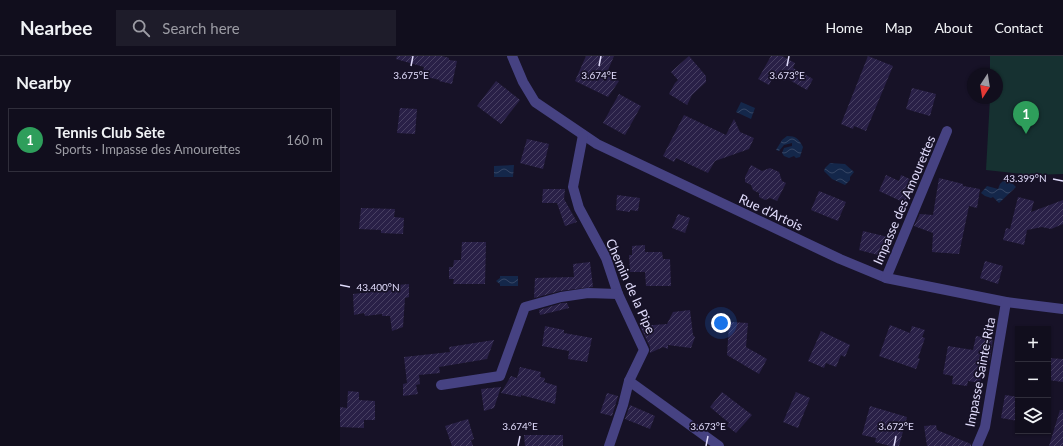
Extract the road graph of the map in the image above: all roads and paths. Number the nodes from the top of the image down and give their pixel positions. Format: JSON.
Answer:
{"nodes":[{"id":1,"x":512,"y":56,"type":"edge"},
{"id":2,"x":947,"y":132,"type":"dead end"},
{"id":3,"x":583,"y":135,"type":"junction"},
{"id":4,"x":886,"y":278,"type":"junction"},
{"id":5,"x":618,"y":294,"type":"junction"},
{"id":6,"x":1006,"y":302,"type":"junction"},
{"id":7,"x":1063,"y":309,"type":"edge"},
{"id":8,"x":629,"y":381,"type":"junction"},
{"id":9,"x":441,"y":385,"type":"dead end"},
{"id":10,"x":609,"y":446,"type":"edge"},
{"id":11,"x":719,"y":446,"type":"edge"},
{"id":12,"x":977,"y":446,"type":"edge"}],
"edges":[{"from":1,"to":3,"type":"street","name":"Rue d'Artois"},
{"from":2,"to":4,"type":"street","name":"Impasse des Amourettes"},
{"from":3,"to":4,"type":"street","name":"Rue d'Artois"},
{"from":3,"to":5,"type":"street","name":"Chemin de la Pipe"},
{"from":4,"to":6,"type":"street","name":"Rue d'Artois"},
{"from":5,"to":8,"type":"street","name":"Chemin de la Pipe"},
{"from":5,"to":9,"type":"street"},
{"from":6,"to":7,"type":"street","name":"Rue d'Artois"},
{"from":6,"to":12,"type":"street","name":"Impasse Sainte-Rita"},
{"from":8,"to":10,"type":"street","name":"Chemin de la Pipe"},
{"from":8,"to":11,"type":"street"}]}
